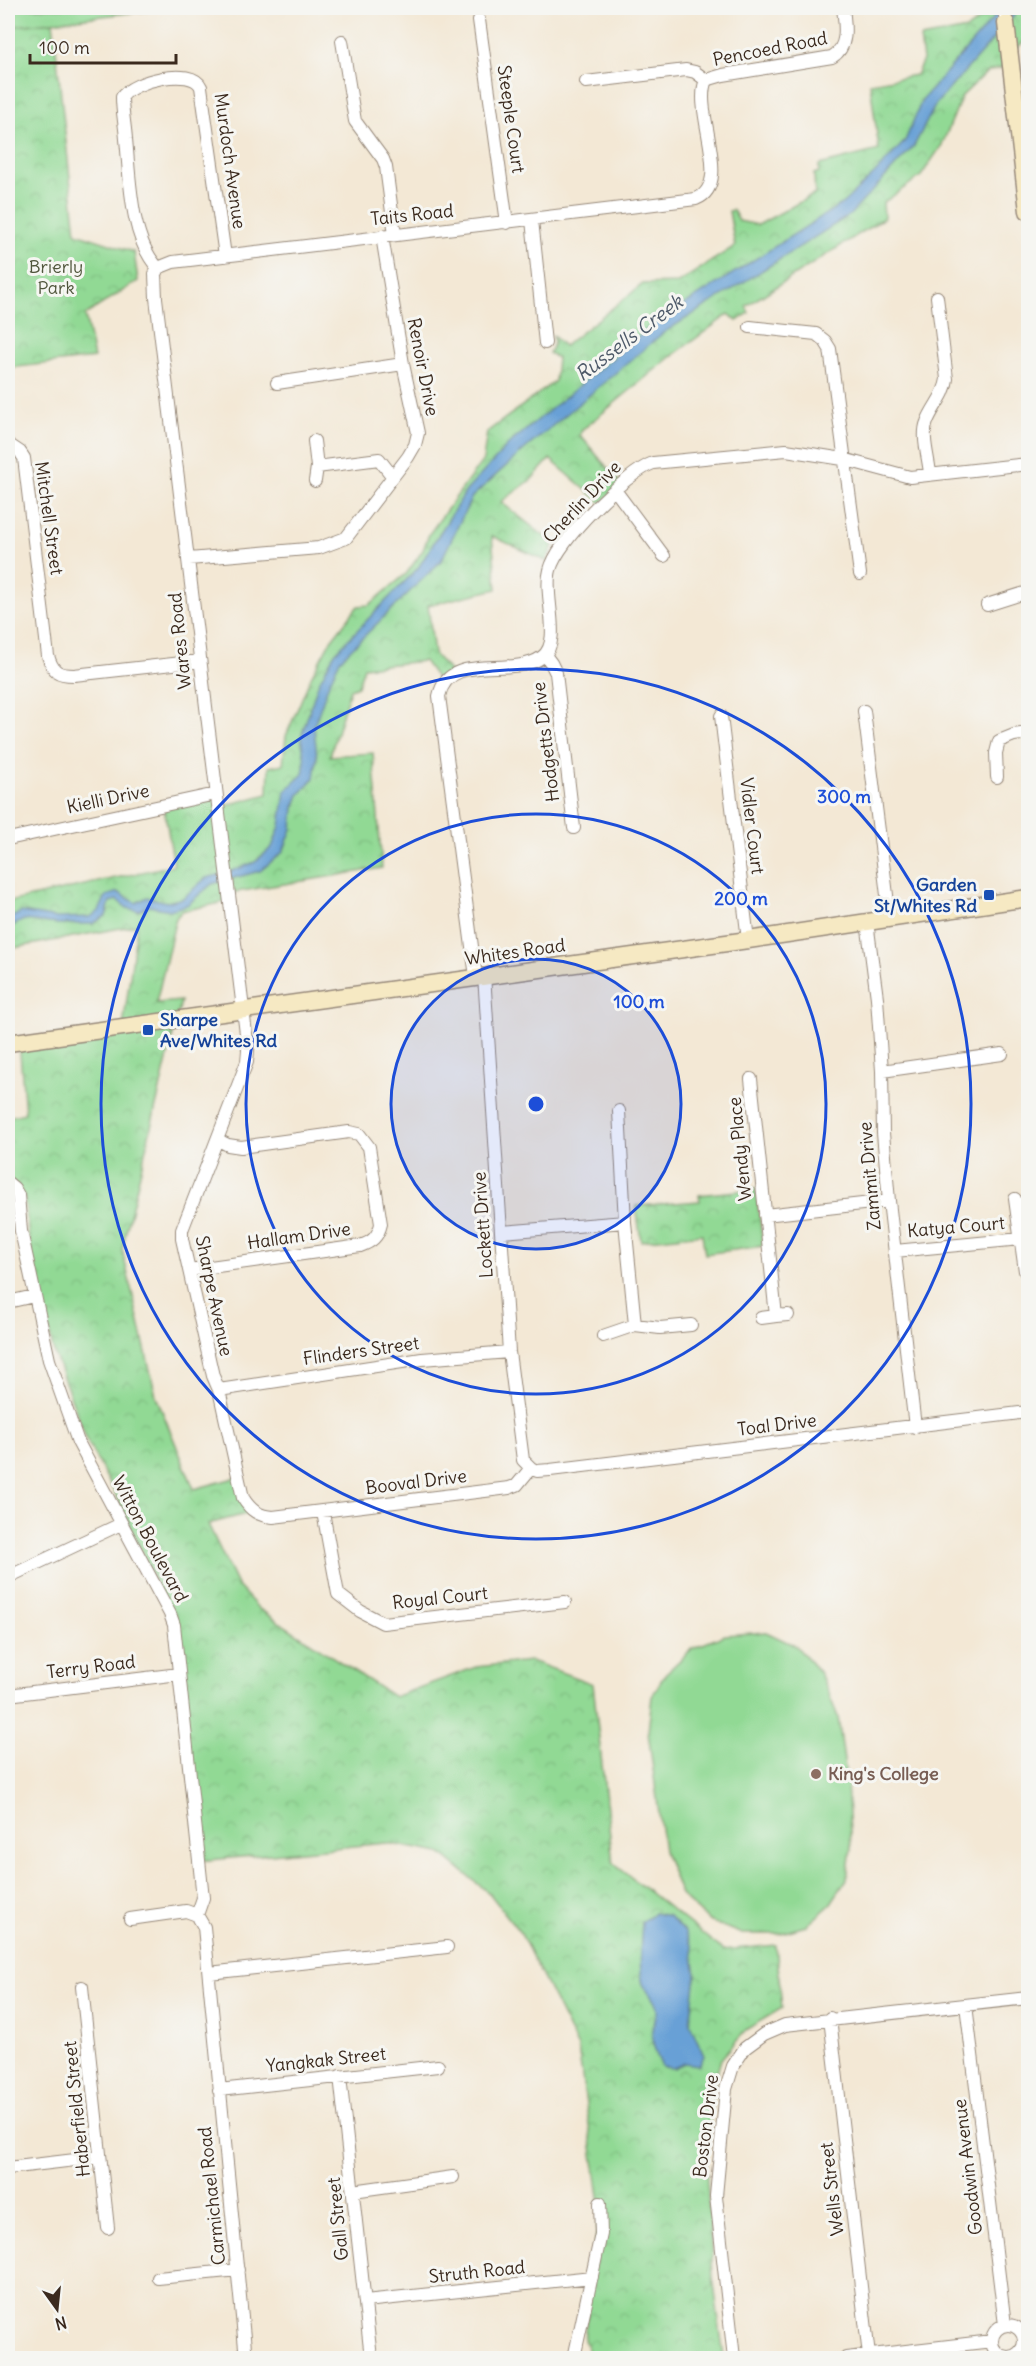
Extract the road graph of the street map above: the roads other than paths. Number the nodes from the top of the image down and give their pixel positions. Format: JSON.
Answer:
{"nodes":[{"id":1,"x":843,"y":8,"type":"edge"},
{"id":2,"x":1004,"y":15,"type":"edge"},
{"id":3,"x":479,"y":20,"type":"dead end"},
{"id":4,"x":342,"y":41,"type":"dead end"},
{"id":5,"x":706,"y":80,"type":"junction"},
{"id":6,"x":586,"y":82,"type":"dead end"},
{"id":7,"x":1025,"y":146,"type":"edge"},
{"id":8,"x":670,"y":202,"type":"joint"},
{"id":9,"x":1029,"y":211,"type":"edge"},
{"id":10,"x":532,"y":220,"type":"junction"},
{"id":11,"x":507,"y":223,"type":"junction"},
{"id":12,"x":395,"y":235,"type":"junction"},
{"id":13,"x":382,"y":236,"type":"junction"},
{"id":14,"x":225,"y":256,"type":"junction"},
{"id":15,"x":158,"y":268,"type":"junction"},
{"id":16,"x":937,"y":297,"type":"dead end"},
{"id":17,"x":750,"y":327,"type":"dead end"},
{"id":18,"x":545,"y":343,"type":"dead end"},
{"id":19,"x":403,"y":364,"type":"junction"},
{"id":20,"x":277,"y":383,"type":"dead end"},
{"id":21,"x":314,"y":441,"type":"dead end"},
{"id":22,"x":8,"y":447,"type":"edge"},
{"id":23,"x":843,"y":459,"type":"junction"},
{"id":24,"x":1029,"y":464,"type":"edge"},
{"id":25,"x":318,"y":467,"type":"junction"},
{"id":26,"x":930,"y":474,"type":"junction"},
{"id":27,"x":393,"y":477,"type":"junction"},
{"id":28,"x":315,"y":481,"type":"dead end"},
{"id":29,"x":615,"y":490,"type":"junction"},
{"id":30,"x":664,"y":556,"type":"dead end"},
{"id":31,"x":189,"y":559,"type":"junction"},
{"id":32,"x":860,"y":574,"type":"dead end"},
{"id":33,"x":1029,"y":592,"type":"edge"},
{"id":34,"x":987,"y":605,"type":"dead end"},
{"id":35,"x":545,"y":656,"type":"junction"},
{"id":36,"x":200,"y":661,"type":"junction"},
{"id":37,"x":864,"y":711,"type":"dead end"},
{"id":38,"x":721,"y":716,"type":"dead end"},
{"id":39,"x":1029,"y":733,"type":"edge"},
{"id":40,"x":997,"y":777,"type":"dead end"},
{"id":41,"x":216,"y":794,"type":"junction"},
{"id":42,"x":574,"y":828,"type":"dead end"},
{"id":43,"x":8,"y":838,"type":"edge"},
{"id":44,"x":1029,"y":898,"type":"edge"},
{"id":45,"x":890,"y":919,"type":"junction"},
{"id":46,"x":867,"y":922,"type":"junction"},
{"id":47,"x":748,"y":940,"type":"junction"},
{"id":48,"x":480,"y":976,"type":"junction"},
{"id":49,"x":244,"y":1011,"type":"junction"},
{"id":50,"x":8,"y":1043,"type":"edge"},
{"id":51,"x":1002,"y":1054,"type":"dead end"},
{"id":52,"x":882,"y":1071,"type":"junction"},
{"id":53,"x":752,"y":1079,"type":"dead end"},
{"id":54,"x":619,"y":1111,"type":"dead end"},
{"id":55,"x":218,"y":1140,"type":"junction"},
{"id":56,"x":8,"y":1183,"type":"edge"},
{"id":57,"x":1015,"y":1199,"type":"dead end"},
{"id":58,"x":889,"y":1202,"type":"junction"},
{"id":59,"x":765,"y":1215,"type":"junction"},
{"id":60,"x":625,"y":1222,"type":"junction"},
{"id":61,"x":502,"y":1232,"type":"junction"},
{"id":62,"x":1021,"y":1239,"type":"junction"},
{"id":63,"x":895,"y":1251,"type":"junction"},
{"id":64,"x":189,"y":1270,"type":"junction"},
{"id":65,"x":1025,"y":1271,"type":"dead end"},
{"id":66,"x":34,"y":1296,"type":"junction"},
{"id":67,"x":8,"y":1302,"type":"edge"},
{"id":68,"x":761,"y":1318,"type":"dead end"},
{"id":69,"x":635,"y":1325,"type":"junction"},
{"id":70,"x":691,"y":1326,"type":"dead end"},
{"id":71,"x":603,"y":1336,"type":"dead end"},
{"id":72,"x":509,"y":1352,"type":"junction"},
{"id":73,"x":219,"y":1390,"type":"junction"},
{"id":74,"x":1029,"y":1412,"type":"edge"},
{"id":75,"x":915,"y":1427,"type":"junction"},
{"id":76,"x":531,"y":1468,"type":"junction"},
{"id":77,"x":323,"y":1512,"type":"junction"},
{"id":78,"x":298,"y":1515,"type":"joint"},
{"id":79,"x":121,"y":1524,"type":"junction"},
{"id":80,"x":8,"y":1577,"type":"edge"},
{"id":81,"x":565,"y":1602,"type":"dead end"},
{"id":82,"x":179,"y":1674,"type":"junction"},
{"id":83,"x":8,"y":1695,"type":"edge"},
{"id":84,"x":197,"y":1915,"type":"junction"},
{"id":85,"x":130,"y":1919,"type":"dead end"},
{"id":86,"x":447,"y":1947,"type":"dead end"},
{"id":87,"x":209,"y":1973,"type":"junction"},
{"id":88,"x":82,"y":1987,"type":"dead end"},
{"id":89,"x":1029,"y":1998,"type":"edge"},
{"id":90,"x":966,"y":2005,"type":"junction"},
{"id":91,"x":830,"y":2018,"type":"junction"},
{"id":92,"x":215,"y":2030,"type":"joint"},
{"id":93,"x":438,"y":2066,"type":"dead end"},
{"id":94,"x":340,"y":2076,"type":"junction"},
{"id":95,"x":219,"y":2090,"type":"junction"},
{"id":96,"x":100,"y":2157,"type":"junction"},
{"id":97,"x":8,"y":2168,"type":"edge"},
{"id":98,"x":453,"y":2177,"type":"dead end"},
{"id":99,"x":353,"y":2191,"type":"junction"},
{"id":100,"x":600,"y":2203,"type":"dead end"},
{"id":101,"x":108,"y":2228,"type":"dead end"},
{"id":102,"x":238,"y":2270,"type":"junction"},
{"id":103,"x":592,"y":2277,"type":"junction"},
{"id":104,"x":158,"y":2278,"type":"dead end"},
{"id":105,"x":365,"y":2301,"type":"junction"},
{"id":106,"x":1005,"y":2325,"type":"junction"},
{"id":107,"x":1026,"y":2336,"type":"edge"},
{"id":108,"x":992,"y":2341,"type":"junction"},
{"id":109,"x":869,"y":2356,"type":"junction"},
{"id":110,"x":1018,"y":2356,"type":"edge"},
{"id":111,"x":1001,"y":2357,"type":"edge"},
{"id":112,"x":246,"y":2358,"type":"edge"},
{"id":113,"x":371,"y":2358,"type":"edge"},
{"id":114,"x":574,"y":2358,"type":"edge"},
{"id":115,"x":734,"y":2358,"type":"edge"},
{"id":116,"x":846,"y":2358,"type":"edge"}],
"edges":[{"from":1,"to":5,"type":"street","name":"Pencoed Road"},
{"from":2,"to":7,"type":"street"},
{"from":3,"to":11,"type":"street","name":"Steeple Court"},
{"from":4,"to":12,"type":"street"},
{"from":5,"to":6,"type":"street"},
{"from":5,"to":8,"type":"street","name":"Pencoed Road"},
{"from":7,"to":9,"type":"street"},
{"from":8,"to":10,"type":"street","name":"Taits Road"},
{"from":10,"to":11,"type":"street","name":"Taits Road"},
{"from":10,"to":18,"type":"street"},
{"from":11,"to":12,"type":"street","name":"Taits Road"},
{"from":12,"to":13,"type":"street","name":"Taits Road"},
{"from":13,"to":14,"type":"street","name":"Taits Road"},
{"from":13,"to":19,"type":"street","name":"Renoir Drive"},
{"from":14,"to":15,"type":"street","name":"Taits Road"},
{"from":14,"to":15,"type":"street","name":"Murdoch Avenue"},
{"from":15,"to":31,"type":"street","name":"Wares Road"},
{"from":16,"to":26,"type":"street"},
{"from":17,"to":23,"type":"street"},
{"from":19,"to":20,"type":"street"},
{"from":19,"to":27,"type":"street","name":"Renoir Drive"},
{"from":21,"to":25,"type":"street"},
{"from":22,"to":36,"type":"street","name":"Mitchell Street"},
{"from":23,"to":26,"type":"street","name":"Cherlin Drive"},
{"from":23,"to":29,"type":"street","name":"Cherlin Drive"},
{"from":23,"to":32,"type":"street"},
{"from":24,"to":26,"type":"street","name":"Cherlin Drive"},
{"from":25,"to":27,"type":"street"},
{"from":25,"to":28,"type":"street"},
{"from":27,"to":31,"type":"street","name":"Renoir Drive"},
{"from":29,"to":30,"type":"street"},
{"from":29,"to":35,"type":"street","name":"Cherlin Drive"},
{"from":31,"to":36,"type":"street","name":"Wares Road"},
{"from":33,"to":34,"type":"street"},
{"from":35,"to":42,"type":"street","name":"Hodgetts Drive"},
{"from":35,"to":48,"type":"street"},
{"from":36,"to":41,"type":"street","name":"Wares Road"},
{"from":37,"to":45,"type":"street"},
{"from":38,"to":47,"type":"street","name":"Vidler Court"},
{"from":39,"to":40,"type":"street"},
{"from":41,"to":43,"type":"street","name":"Kielli Drive"},
{"from":41,"to":49,"type":"street","name":"Wares Road"},
{"from":44,"to":45,"type":"street","name":"Whites Road"},
{"from":45,"to":46,"type":"street","name":"Whites Road"},
{"from":46,"to":47,"type":"street","name":"Whites Road"},
{"from":46,"to":52,"type":"street","name":"Zammit Drive"},
{"from":47,"to":48,"type":"street","name":"Whites Road"},
{"from":48,"to":49,"type":"street","name":"Whites Road"},
{"from":48,"to":61,"type":"street","name":"Lockett Drive"},
{"from":49,"to":50,"type":"street","name":"Whites Road"},
{"from":49,"to":55,"type":"street","name":"Sharpe Avenue"},
{"from":51,"to":52,"type":"street"},
{"from":52,"to":58,"type":"street","name":"Zammit Drive"},
{"from":53,"to":59,"type":"street","name":"Wendy Place"},
{"from":54,"to":60,"type":"street"},
{"from":55,"to":64,"type":"street","name":"Sharpe Avenue"},
{"from":55,"to":64,"type":"street","name":"Hallam Drive"},
{"from":56,"to":66,"type":"street","name":"Witton Boulevard"},
{"from":57,"to":62,"type":"street","name":"Katya Court"},
{"from":58,"to":59,"type":"street","name":"Wendy Place"},
{"from":58,"to":63,"type":"street","name":"Zammit Drive"},
{"from":59,"to":68,"type":"street","name":"Wendy Place"},
{"from":60,"to":61,"type":"street"},
{"from":60,"to":69,"type":"street"},
{"from":61,"to":72,"type":"street","name":"Lockett Drive"},
{"from":62,"to":63,"type":"street","name":"Katya Court"},
{"from":62,"to":65,"type":"street","name":"Katya Court"},
{"from":63,"to":75,"type":"street","name":"Zammit Drive"},
{"from":64,"to":73,"type":"street","name":"Sharpe Avenue"},
{"from":66,"to":67,"type":"street"},
{"from":66,"to":79,"type":"street","name":"Witton Boulevard"},
{"from":69,"to":70,"type":"street"},
{"from":69,"to":71,"type":"street"},
{"from":72,"to":73,"type":"street","name":"Flinders Street"},
{"from":72,"to":76,"type":"street","name":"Lockett Drive"},
{"from":73,"to":78,"type":"street","name":"Sharpe Avenue"},
{"from":74,"to":75,"type":"street","name":"Toal Drive"},
{"from":75,"to":76,"type":"street","name":"Toal Drive"},
{"from":76,"to":77,"type":"street","name":"Booval Drive"},
{"from":77,"to":78,"type":"street","name":"Booval Drive"},
{"from":77,"to":81,"type":"street","name":"Royal Court"},
{"from":79,"to":80,"type":"street"},
{"from":79,"to":82,"type":"street","name":"Witton Boulevard"},
{"from":82,"to":83,"type":"street","name":"Terry Road"},
{"from":82,"to":84,"type":"street","name":"Witton Boulevard"},
{"from":84,"to":85,"type":"street"},
{"from":84,"to":87,"type":"street","name":"Witton Boulevard"},
{"from":86,"to":87,"type":"street"},
{"from":87,"to":92,"type":"street","name":"Witton Boulevard"},
{"from":88,"to":96,"type":"street","name":"Haberfield Street"},
{"from":89,"to":90,"type":"street","name":"Boston Drive"},
{"from":90,"to":91,"type":"street","name":"Boston Drive"},
{"from":90,"to":106,"type":"street","name":"Goodwin Avenue"},
{"from":91,"to":109,"type":"street","name":"Wells Street"},
{"from":91,"to":115,"type":"street","name":"Boston Drive"},
{"from":92,"to":95,"type":"street","name":"Carmichael Road"},
{"from":93,"to":94,"type":"street","name":"Yangkak Street"},
{"from":94,"to":95,"type":"street","name":"Yangkak Street"},
{"from":94,"to":99,"type":"street","name":"Gall Street"},
{"from":95,"to":102,"type":"street","name":"Carmichael Road"},
{"from":96,"to":97,"type":"street"},
{"from":96,"to":101,"type":"street","name":"Haberfield Street"},
{"from":98,"to":99,"type":"street"},
{"from":99,"to":105,"type":"street","name":"Gall Street"},
{"from":100,"to":103,"type":"street"},
{"from":102,"to":104,"type":"street"},
{"from":102,"to":112,"type":"street","name":"Carmichael Road"},
{"from":103,"to":105,"type":"street","name":"Struth Road"},
{"from":103,"to":114,"type":"street"},
{"from":105,"to":113,"type":"street","name":"Gall Street"},
{"from":106,"to":107,"type":"street"},
{"from":106,"to":108,"type":"street"},
{"from":107,"to":110,"type":"street"},
{"from":108,"to":109,"type":"street"},
{"from":108,"to":111,"type":"street"},
{"from":109,"to":116,"type":"street"},
{"from":110,"to":111,"type":"street"}]}
